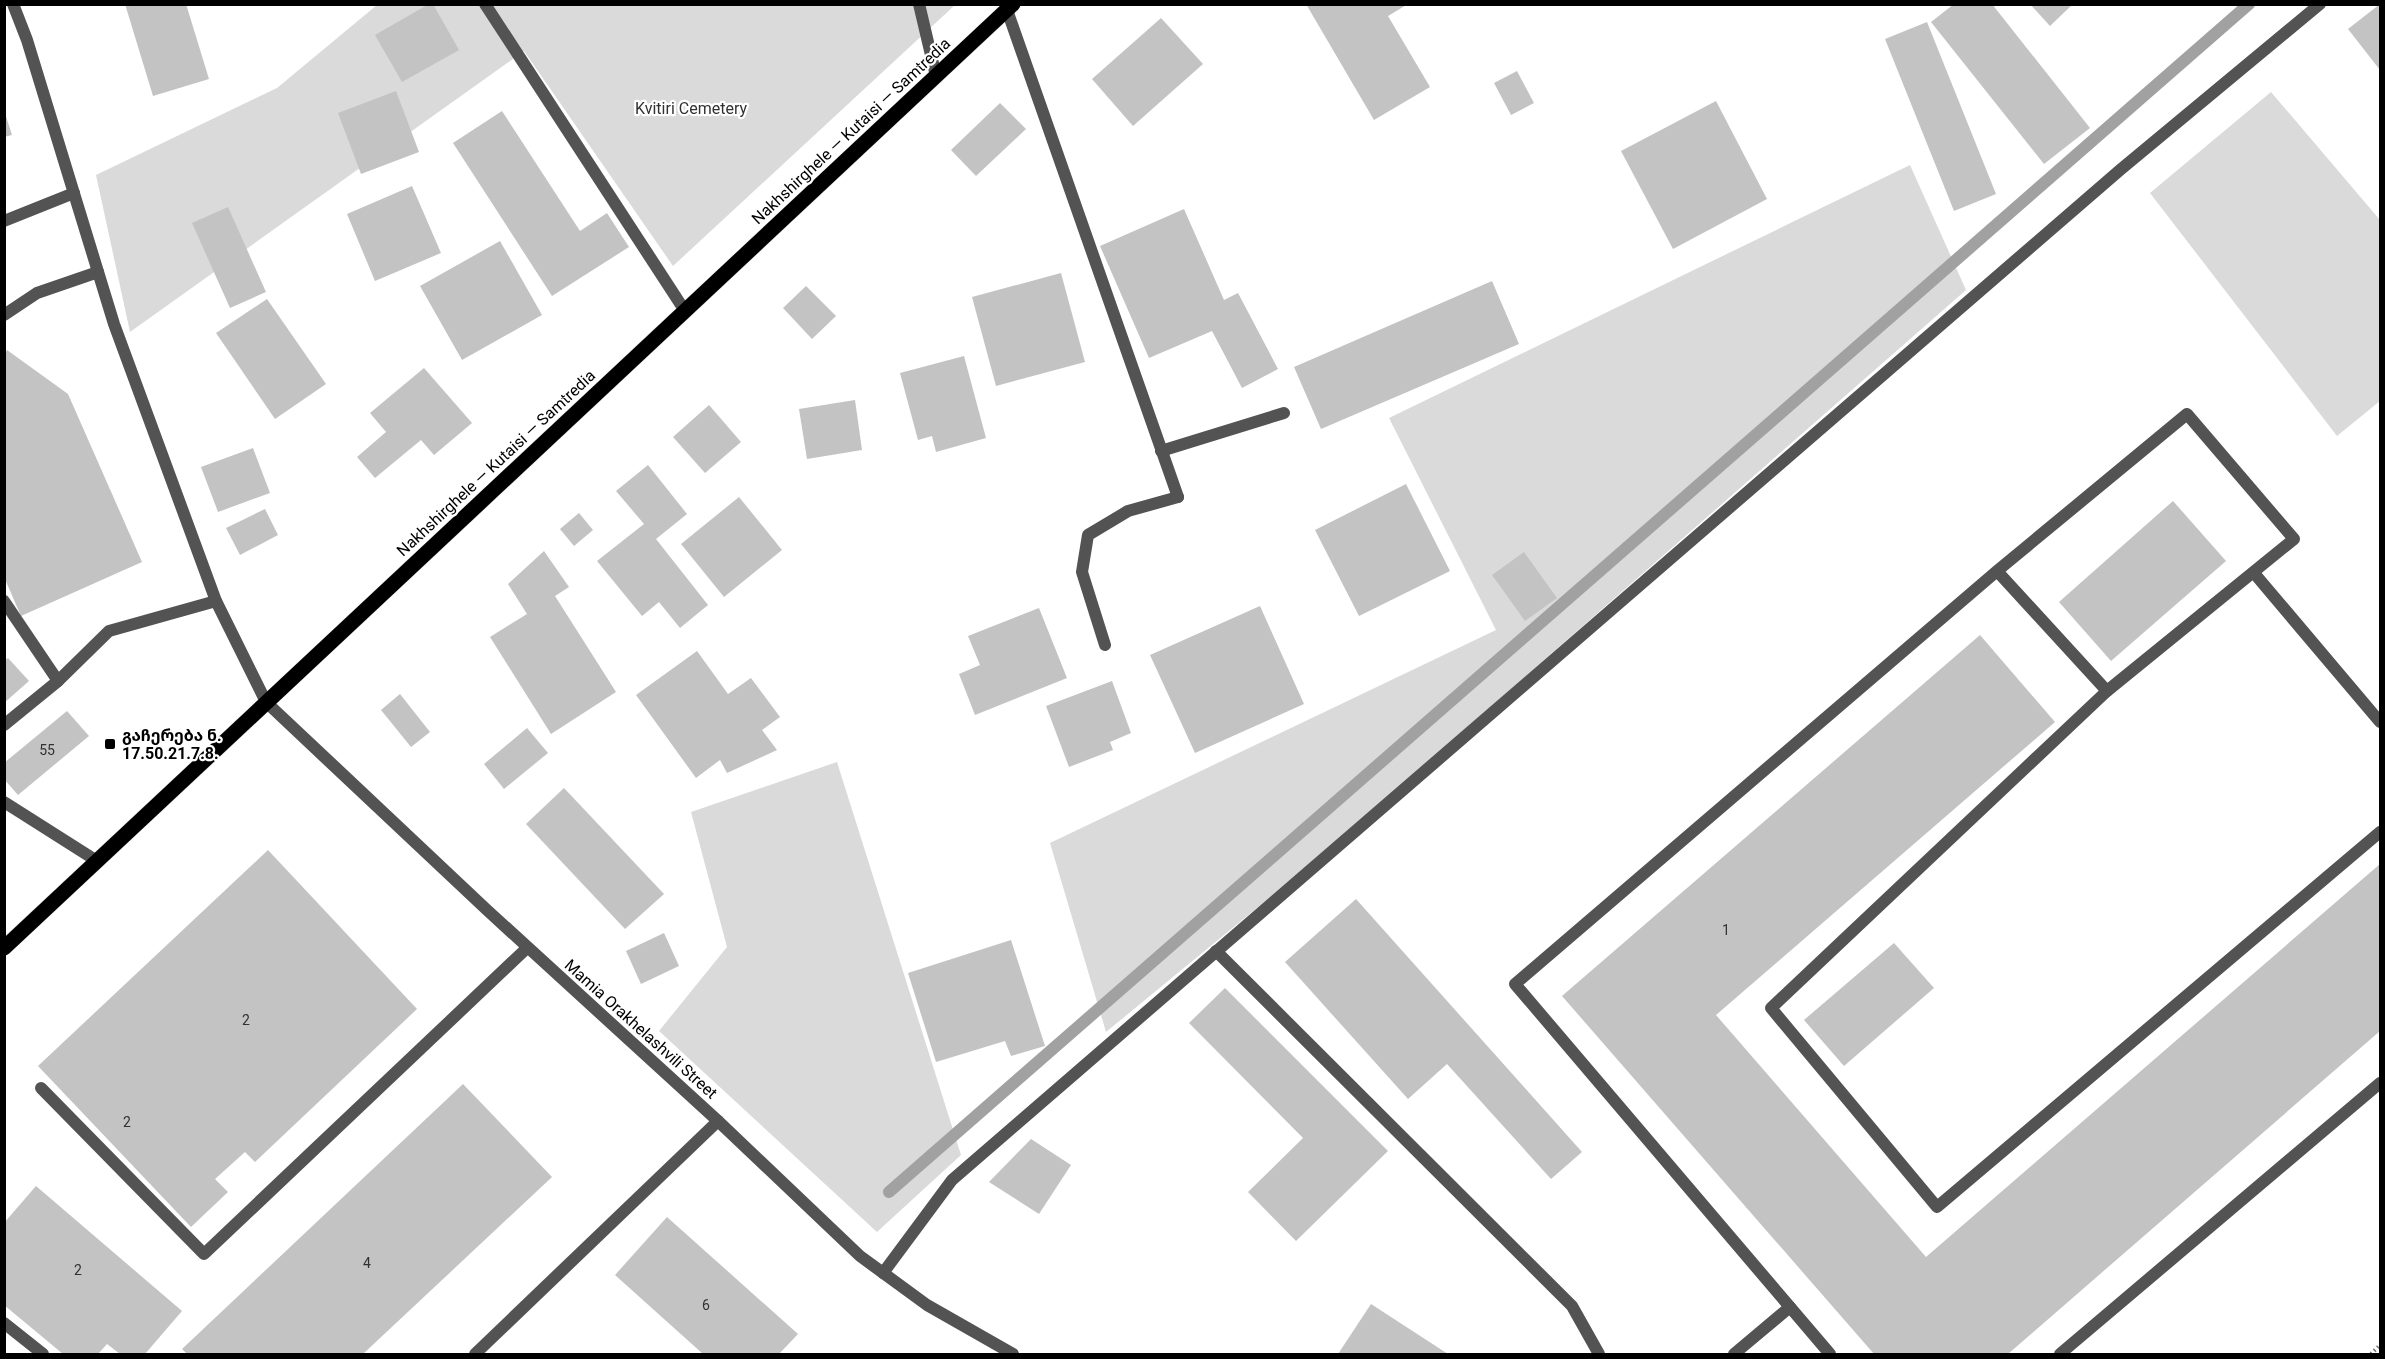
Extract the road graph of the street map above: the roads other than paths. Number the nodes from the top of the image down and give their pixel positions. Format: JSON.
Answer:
{"nodes":[{"id":1,"x":13,"y":4,"type":"edge"},
{"id":2,"x":485,"y":4,"type":"edge"},
{"id":3,"x":919,"y":4,"type":"edge"},
{"id":4,"x":2320,"y":4,"type":"edge"},
{"id":5,"x":1010,"y":7,"type":"edge"},
{"id":6,"x":936,"y":76,"type":"junction"},
{"id":7,"x":74,"y":193,"type":"junction"},
{"id":8,"x":4,"y":221,"type":"edge"},
{"id":9,"x":98,"y":273,"type":"junction"},
{"id":10,"x":685,"y":311,"type":"junction"},
{"id":11,"x":4,"y":315,"type":"edge"},
{"id":12,"x":1284,"y":413,"type":"dead end"},
{"id":13,"x":1161,"y":451,"type":"junction"},
{"id":14,"x":1997,"y":570,"type":"junction"},
{"id":15,"x":2254,"y":573,"type":"junction"},
{"id":16,"x":4,"y":601,"type":"edge"},
{"id":17,"x":216,"y":601,"type":"junction"},
{"id":18,"x":1105,"y":645,"type":"dead end"},
{"id":19,"x":58,"y":681,"type":"junction"},
{"id":20,"x":2107,"y":691,"type":"junction"},
{"id":21,"x":266,"y":702,"type":"junction"},
{"id":22,"x":2380,"y":722,"type":"edge"},
{"id":23,"x":4,"y":725,"type":"edge"},
{"id":24,"x":4,"y":802,"type":"edge"},
{"id":25,"x":2380,"y":832,"type":"edge"},
{"id":26,"x":97,"y":861,"type":"junction"},
{"id":27,"x":4,"y":948,"type":"edge"},
{"id":28,"x":527,"y":948,"type":"junction"},
{"id":29,"x":1216,"y":951,"type":"junction"},
{"id":30,"x":2380,"y":1083,"type":"edge"},
{"id":31,"x":41,"y":1088,"type":"dead end"},
{"id":32,"x":718,"y":1120,"type":"junction"},
{"id":33,"x":883,"y":1273,"type":"junction"},
{"id":34,"x":1790,"y":1307,"type":"junction"},
{"id":35,"x":4,"y":1323,"type":"edge"},
{"id":36,"x":43,"y":1354,"type":"edge"},
{"id":37,"x":475,"y":1354,"type":"edge"},
{"id":38,"x":1013,"y":1354,"type":"edge"},
{"id":39,"x":1599,"y":1354,"type":"edge"},
{"id":40,"x":1734,"y":1354,"type":"edge"},
{"id":41,"x":1830,"y":1354,"type":"edge"},
{"id":42,"x":2060,"y":1354,"type":"edge"}],
"edges":[{"from":1,"to":7,"type":"street"},
{"from":2,"to":10,"type":"street"},
{"from":3,"to":6,"type":"street"},
{"from":4,"to":29,"type":"street"},
{"from":5,"to":6,"type":"main road","name":"Nakhshirghele — Kutaisi — Samtredia"},
{"from":5,"to":13,"type":"street"},
{"from":6,"to":10,"type":"main road","name":"Nakhshirghele — Kutaisi — Samtredia"},
{"from":7,"to":8,"type":"street"},
{"from":7,"to":9,"type":"street"},
{"from":9,"to":11,"type":"street"},
{"from":9,"to":17,"type":"street"},
{"from":10,"to":21,"type":"main road","name":"Nakhshirghele — Kutaisi — Samtredia"},
{"from":12,"to":13,"type":"street"},
{"from":13,"to":18,"type":"street"},
{"from":14,"to":15,"type":"street"},
{"from":14,"to":20,"type":"street"},
{"from":14,"to":34,"type":"street"},
{"from":15,"to":20,"type":"street"},
{"from":15,"to":22,"type":"street"},
{"from":16,"to":19,"type":"street"},
{"from":17,"to":19,"type":"street"},
{"from":17,"to":21,"type":"street"},
{"from":19,"to":23,"type":"street"},
{"from":20,"to":25,"type":"street"},
{"from":21,"to":26,"type":"main road","name":"Nakhshirghele — Kutaisi — Samtredia"},
{"from":21,"to":28,"type":"street","name":"Mamia Orakhelashvili Street"},
{"from":24,"to":26,"type":"street"},
{"from":26,"to":27,"type":"main road","name":"Nakhshirghele — Kutaisi — Samtredia"},
{"from":28,"to":31,"type":"street"},
{"from":28,"to":32,"type":"street","name":"Mamia Orakhelashvili Street"},
{"from":29,"to":33,"type":"street"},
{"from":29,"to":39,"type":"street"},
{"from":30,"to":42,"type":"street"},
{"from":32,"to":33,"type":"street","name":"Mamia Orakhelashvili Street"},
{"from":32,"to":37,"type":"street"},
{"from":33,"to":38,"type":"street","name":"Mamia Orakhelashvili Street"},
{"from":34,"to":40,"type":"street"},
{"from":34,"to":41,"type":"street"},
{"from":35,"to":36,"type":"street"}]}
